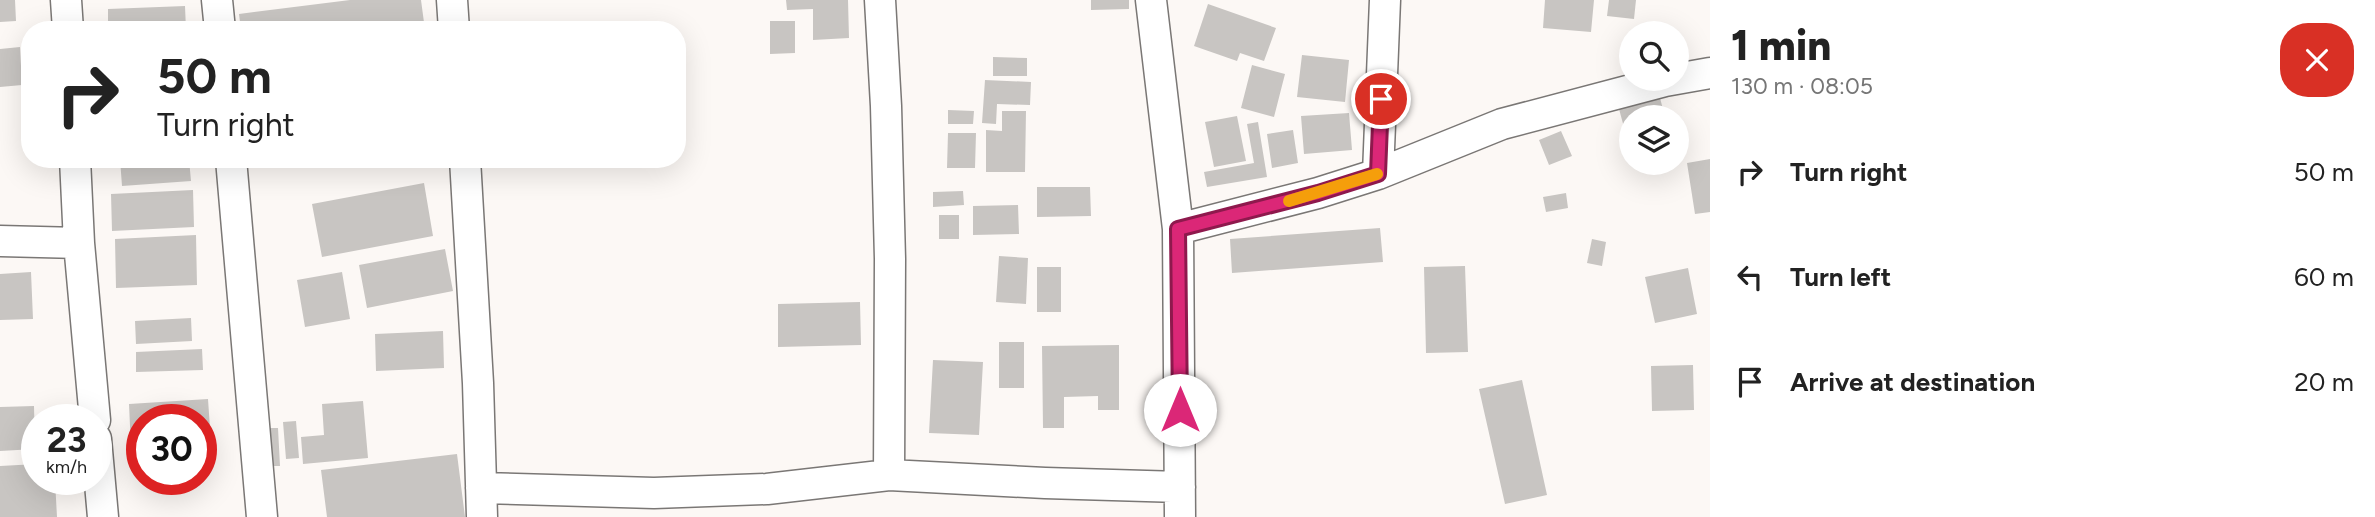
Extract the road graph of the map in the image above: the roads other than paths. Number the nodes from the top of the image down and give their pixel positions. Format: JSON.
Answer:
{"nodes":[{"id":1,"x":66,"y":0,"type":"edge"},
{"id":2,"x":217,"y":0,"type":"edge"},
{"id":3,"x":452,"y":0,"type":"edge"},
{"id":4,"x":880,"y":0,"type":"edge"},
{"id":5,"x":1151,"y":0,"type":"edge"},
{"id":6,"x":1385,"y":0,"type":"edge"},
{"id":7,"x":67,"y":21,"type":"edge"},
{"id":8,"x":219,"y":21,"type":"edge"},
{"id":9,"x":453,"y":21,"type":"edge"},
{"id":10,"x":1710,"y":73,"type":"edge"},
{"id":11,"x":75,"y":168,"type":"edge"},
{"id":12,"x":233,"y":168,"type":"edge"},
{"id":13,"x":466,"y":168,"type":"edge"},
{"id":14,"x":1378,"y":174,"type":"junction"},
{"id":15,"x":1178,"y":229,"type":"junction"},
{"id":16,"x":0,"y":241,"type":"edge"},
{"id":17,"x":79,"y":243,"type":"junction"},
{"id":18,"x":94,"y":404,"type":"edge"},
{"id":19,"x":889,"y":475,"type":"junction"},
{"id":20,"x":1180,"y":487,"type":"junction"},
{"id":21,"x":101,"y":495,"type":"edge"},
{"id":22,"x":482,"y":502,"type":"edge"},
{"id":23,"x":103,"y":517,"type":"edge"},
{"id":24,"x":262,"y":517,"type":"edge"},
{"id":25,"x":1180,"y":517,"type":"edge"}],
"edges":[{"from":1,"to":7,"type":"street"},
{"from":2,"to":8,"type":"street"},
{"from":3,"to":9,"type":"street"},
{"from":4,"to":19,"type":"street"},
{"from":5,"to":15,"type":"street"},
{"from":6,"to":14,"type":"street"},
{"from":10,"to":14,"type":"street"},
{"from":11,"to":17,"type":"street"},
{"from":12,"to":24,"type":"street"},
{"from":13,"to":22,"type":"street"},
{"from":14,"to":15,"type":"street"},
{"from":15,"to":20,"type":"street"},
{"from":16,"to":17,"type":"street"},
{"from":17,"to":18,"type":"street"},
{"from":19,"to":20,"type":"street"},
{"from":19,"to":22,"type":"street"},
{"from":20,"to":25,"type":"street"},
{"from":21,"to":23,"type":"street"}]}
